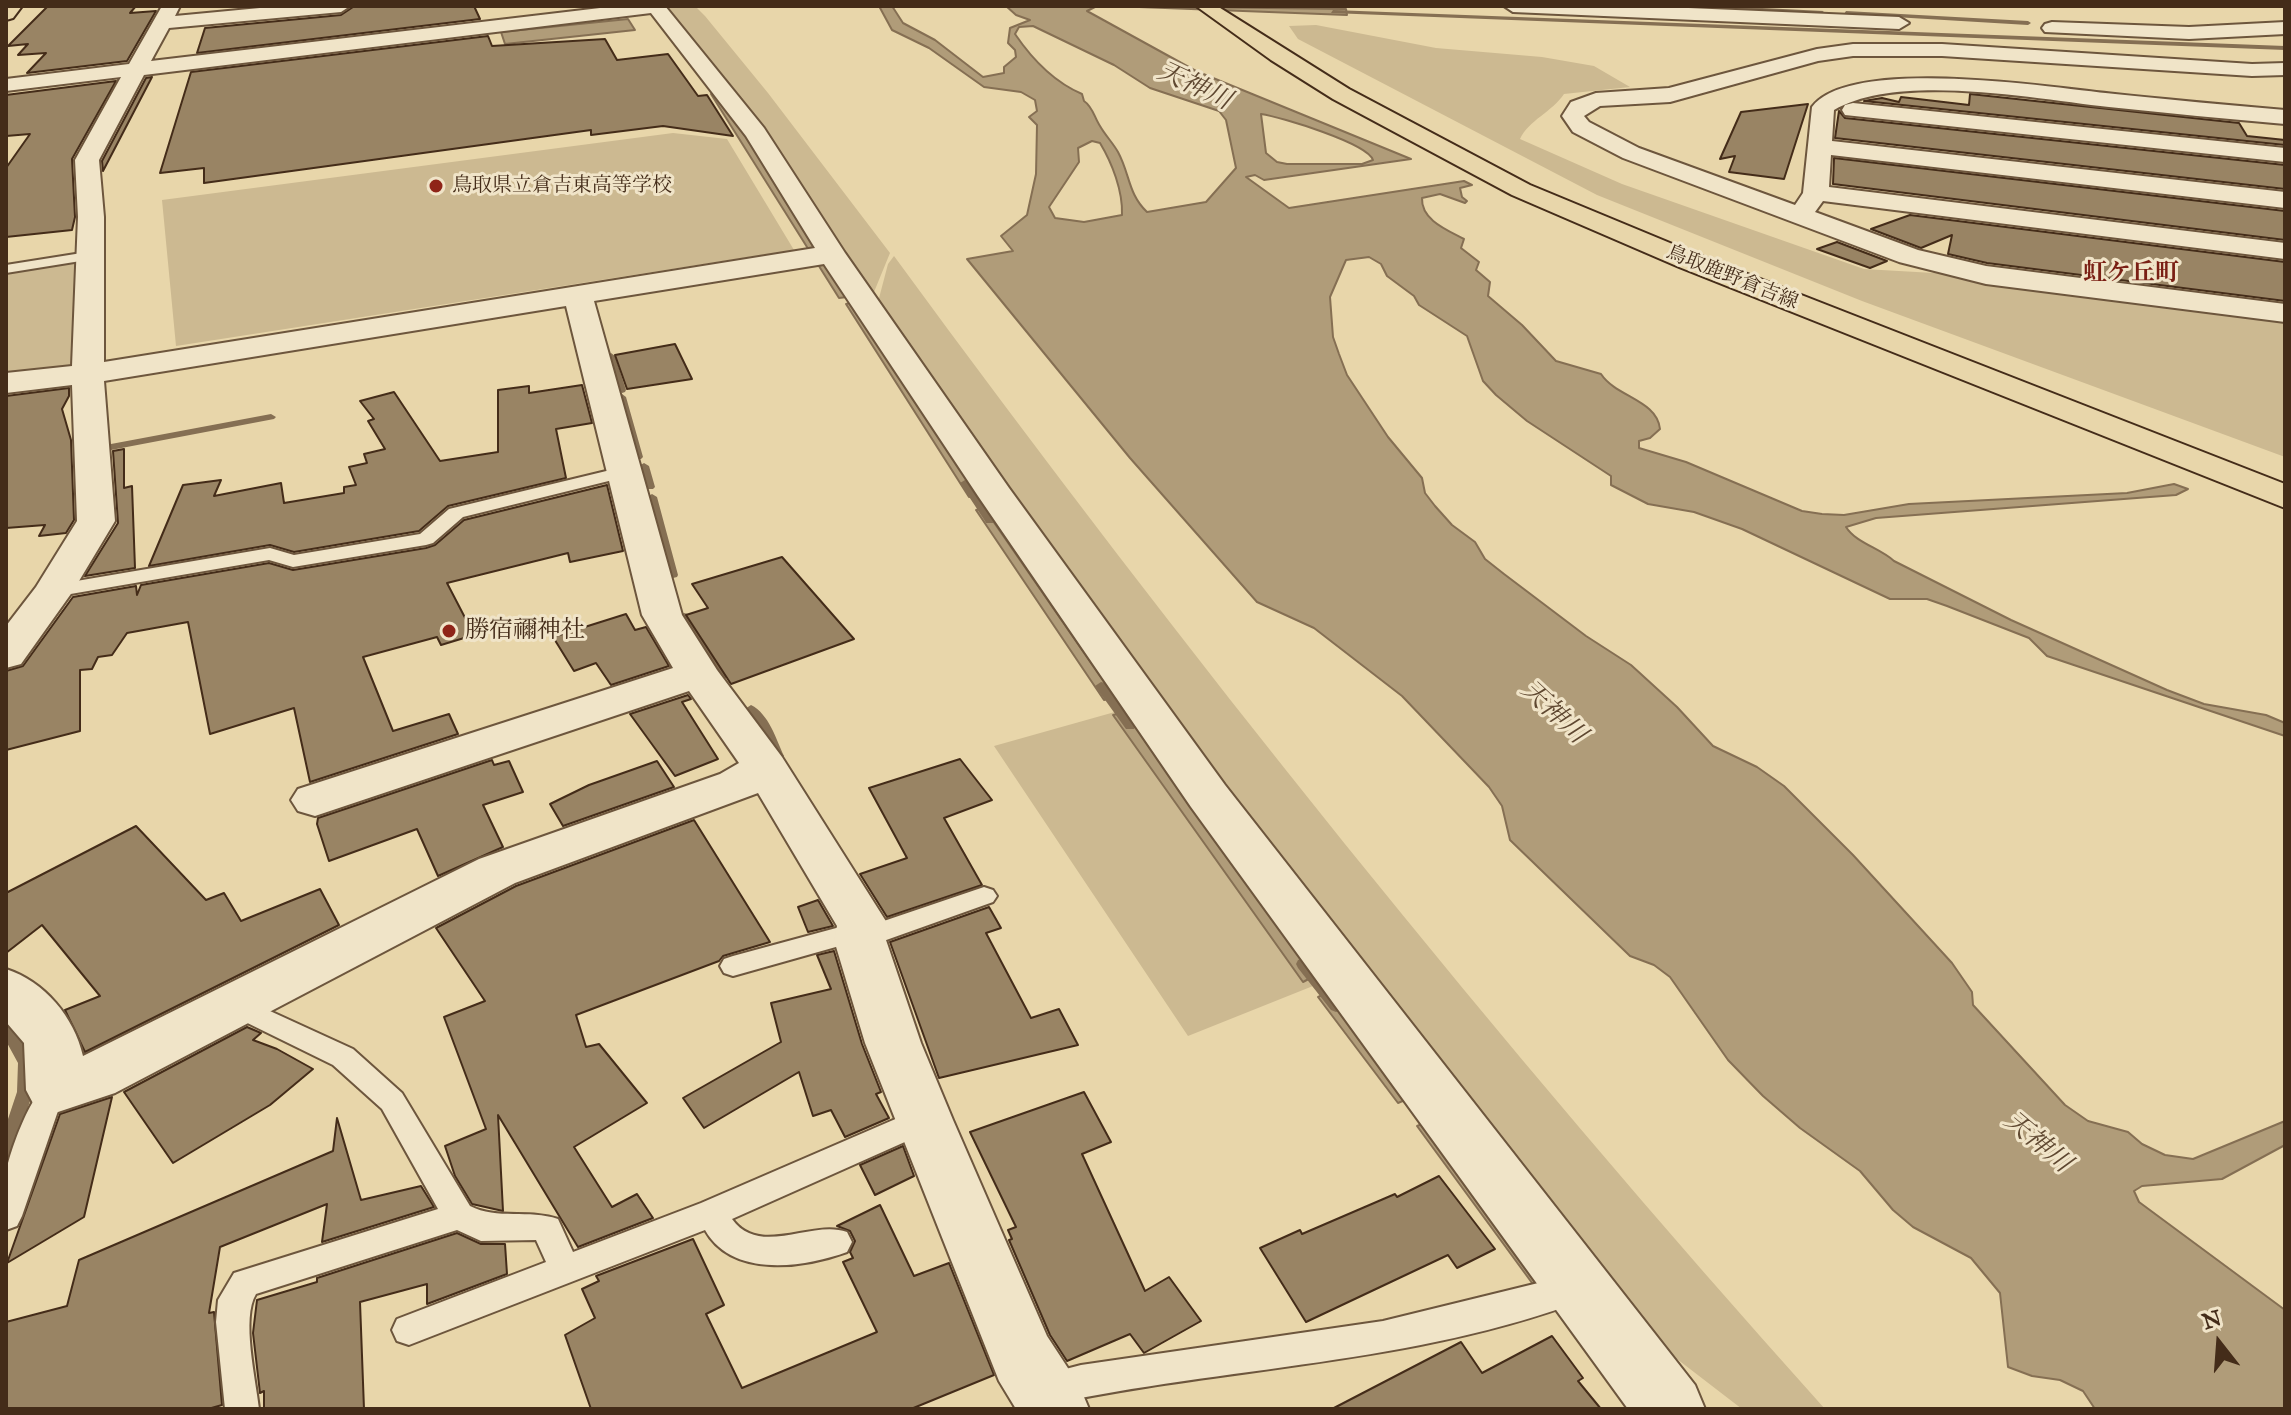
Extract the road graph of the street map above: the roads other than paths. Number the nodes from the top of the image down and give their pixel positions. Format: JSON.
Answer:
{"nodes":[{"id":1,"x":13,"y":6,"type":"edge"},
{"id":2,"x":341,"y":6,"type":"edge"},
{"id":3,"x":655,"y":6,"type":"edge"},
{"id":4,"x":1513,"y":6,"type":"edge"},
{"id":5,"x":1821,"y":6,"type":"edge"},
{"id":6,"x":1210,"y":10,"type":"edge"},
{"id":7,"x":6,"y":14,"type":"edge"},
{"id":8,"x":529,"y":14,"type":"edge"},
{"id":9,"x":166,"y":15,"type":"edge"},
{"id":10,"x":2030,"y":28,"type":"dead end"},
{"id":11,"x":2285,"y":28,"type":"edge"},
{"id":12,"x":2249,"y":31,"type":"junction"},
{"id":13,"x":2285,"y":43,"type":"edge"},
{"id":14,"x":2285,"y":69,"type":"edge"},
{"id":15,"x":134,"y":70,"type":"junction"},
{"id":16,"x":6,"y":85,"type":"edge"},
{"id":17,"x":1823,"y":107,"type":"junction"},
{"id":18,"x":2285,"y":117,"type":"edge"},
{"id":19,"x":1820,"y":147,"type":"junction"},
{"id":20,"x":2285,"y":155,"type":"edge"},
{"id":21,"x":2285,"y":200,"type":"edge"},
{"id":22,"x":1808,"y":203,"type":"junction"},
{"id":23,"x":2285,"y":251,"type":"edge"},
{"id":24,"x":832,"y":254,"type":"junction"},
{"id":25,"x":88,"y":256,"type":"junction"},
{"id":26,"x":6,"y":269,"type":"edge"},
{"id":27,"x":578,"y":295,"type":"junction"},
{"id":28,"x":2285,"y":313,"type":"edge"},
{"id":29,"x":88,"y":374,"type":"junction"},
{"id":30,"x":6,"y":383,"type":"edge"},
{"id":31,"x":627,"y":471,"type":"junction"},
{"id":32,"x":2285,"y":497,"type":"edge"},
{"id":33,"x":53,"y":591,"type":"junction"},
{"id":34,"x":6,"y":655,"type":"edge"},
{"id":35,"x":698,"y":674,"type":"junction"},
{"id":36,"x":766,"y":768,"type":"junction"},
{"id":37,"x":315,"y":800,"type":"dead end"},
{"id":38,"x":984,"y":896,"type":"dead end"},
{"id":39,"x":861,"y":935,"type":"junction"},
{"id":40,"x":733,"y":966,"type":"dead end"},
{"id":41,"x":6,"y":990,"type":"edge"},
{"id":42,"x":234,"y":1005,"type":"junction"},
{"id":43,"x":55,"y":1090,"type":"junction"},
{"id":44,"x":924,"y":1120,"type":"junction"},
{"id":45,"x":712,"y":1213,"type":"junction"},
{"id":46,"x":6,"y":1216,"type":"edge"},
{"id":47,"x":459,"y":1216,"type":"junction"},
{"id":48,"x":836,"y":1242,"type":"dead end"},
{"id":49,"x":565,"y":1269,"type":"junction"},
{"id":50,"x":1578,"y":1289,"type":"junction"},
{"id":51,"x":409,"y":1330,"type":"dead end"},
{"id":52,"x":1048,"y":1399,"type":"edge"},
{"id":53,"x":242,"y":1409,"type":"edge"},
{"id":54,"x":1670,"y":1409,"type":"edge"}],
"edges":[{"from":1,"to":7,"type":"main road"},
{"from":2,"to":9,"type":"street"},
{"from":3,"to":8,"type":"street"},
{"from":3,"to":24,"type":"street"},
{"from":4,"to":5,"type":"street"},
{"from":6,"to":32,"type":"main road","name":"鳥取鹿野倉吉線"},
{"from":8,"to":15,"type":"street"},
{"from":9,"to":15,"type":"street"},
{"from":10,"to":12,"type":"street"},
{"from":11,"to":12,"type":"street"},
{"from":12,"to":13,"type":"street"},
{"from":14,"to":22,"type":"street"},
{"from":15,"to":16,"type":"street"},
{"from":15,"to":25,"type":"street"},
{"from":17,"to":18,"type":"street"},
{"from":17,"to":19,"type":"street"},
{"from":17,"to":20,"type":"street"},
{"from":19,"to":21,"type":"street"},
{"from":19,"to":22,"type":"street"},
{"from":22,"to":23,"type":"street"},
{"from":22,"to":28,"type":"street"},
{"from":24,"to":27,"type":"street"},
{"from":24,"to":50,"type":"street"},
{"from":25,"to":26,"type":"lane"},
{"from":25,"to":29,"type":"street"},
{"from":27,"to":29,"type":"street"},
{"from":27,"to":31,"type":"street"},
{"from":29,"to":30,"type":"street"},
{"from":29,"to":33,"type":"street"},
{"from":31,"to":33,"type":"lane"},
{"from":31,"to":35,"type":"street"},
{"from":33,"to":34,"type":"street"},
{"from":35,"to":36,"type":"street"},
{"from":35,"to":37,"type":"street"},
{"from":36,"to":39,"type":"street"},
{"from":36,"to":42,"type":"street"},
{"from":38,"to":39,"type":"lane"},
{"from":39,"to":40,"type":"lane"},
{"from":39,"to":44,"type":"street"},
{"from":41,"to":43,"type":"street"},
{"from":42,"to":43,"type":"street"},
{"from":42,"to":47,"type":"lane"},
{"from":43,"to":46,"type":"lane"},
{"from":44,"to":45,"type":"lane"},
{"from":44,"to":52,"type":"street"},
{"from":45,"to":48,"type":"lane"},
{"from":45,"to":49,"type":"lane"},
{"from":47,"to":49,"type":"lane"},
{"from":47,"to":53,"type":"lane"},
{"from":49,"to":51,"type":"lane"},
{"from":50,"to":52,"type":"lane"},
{"from":50,"to":54,"type":"street"}]}
